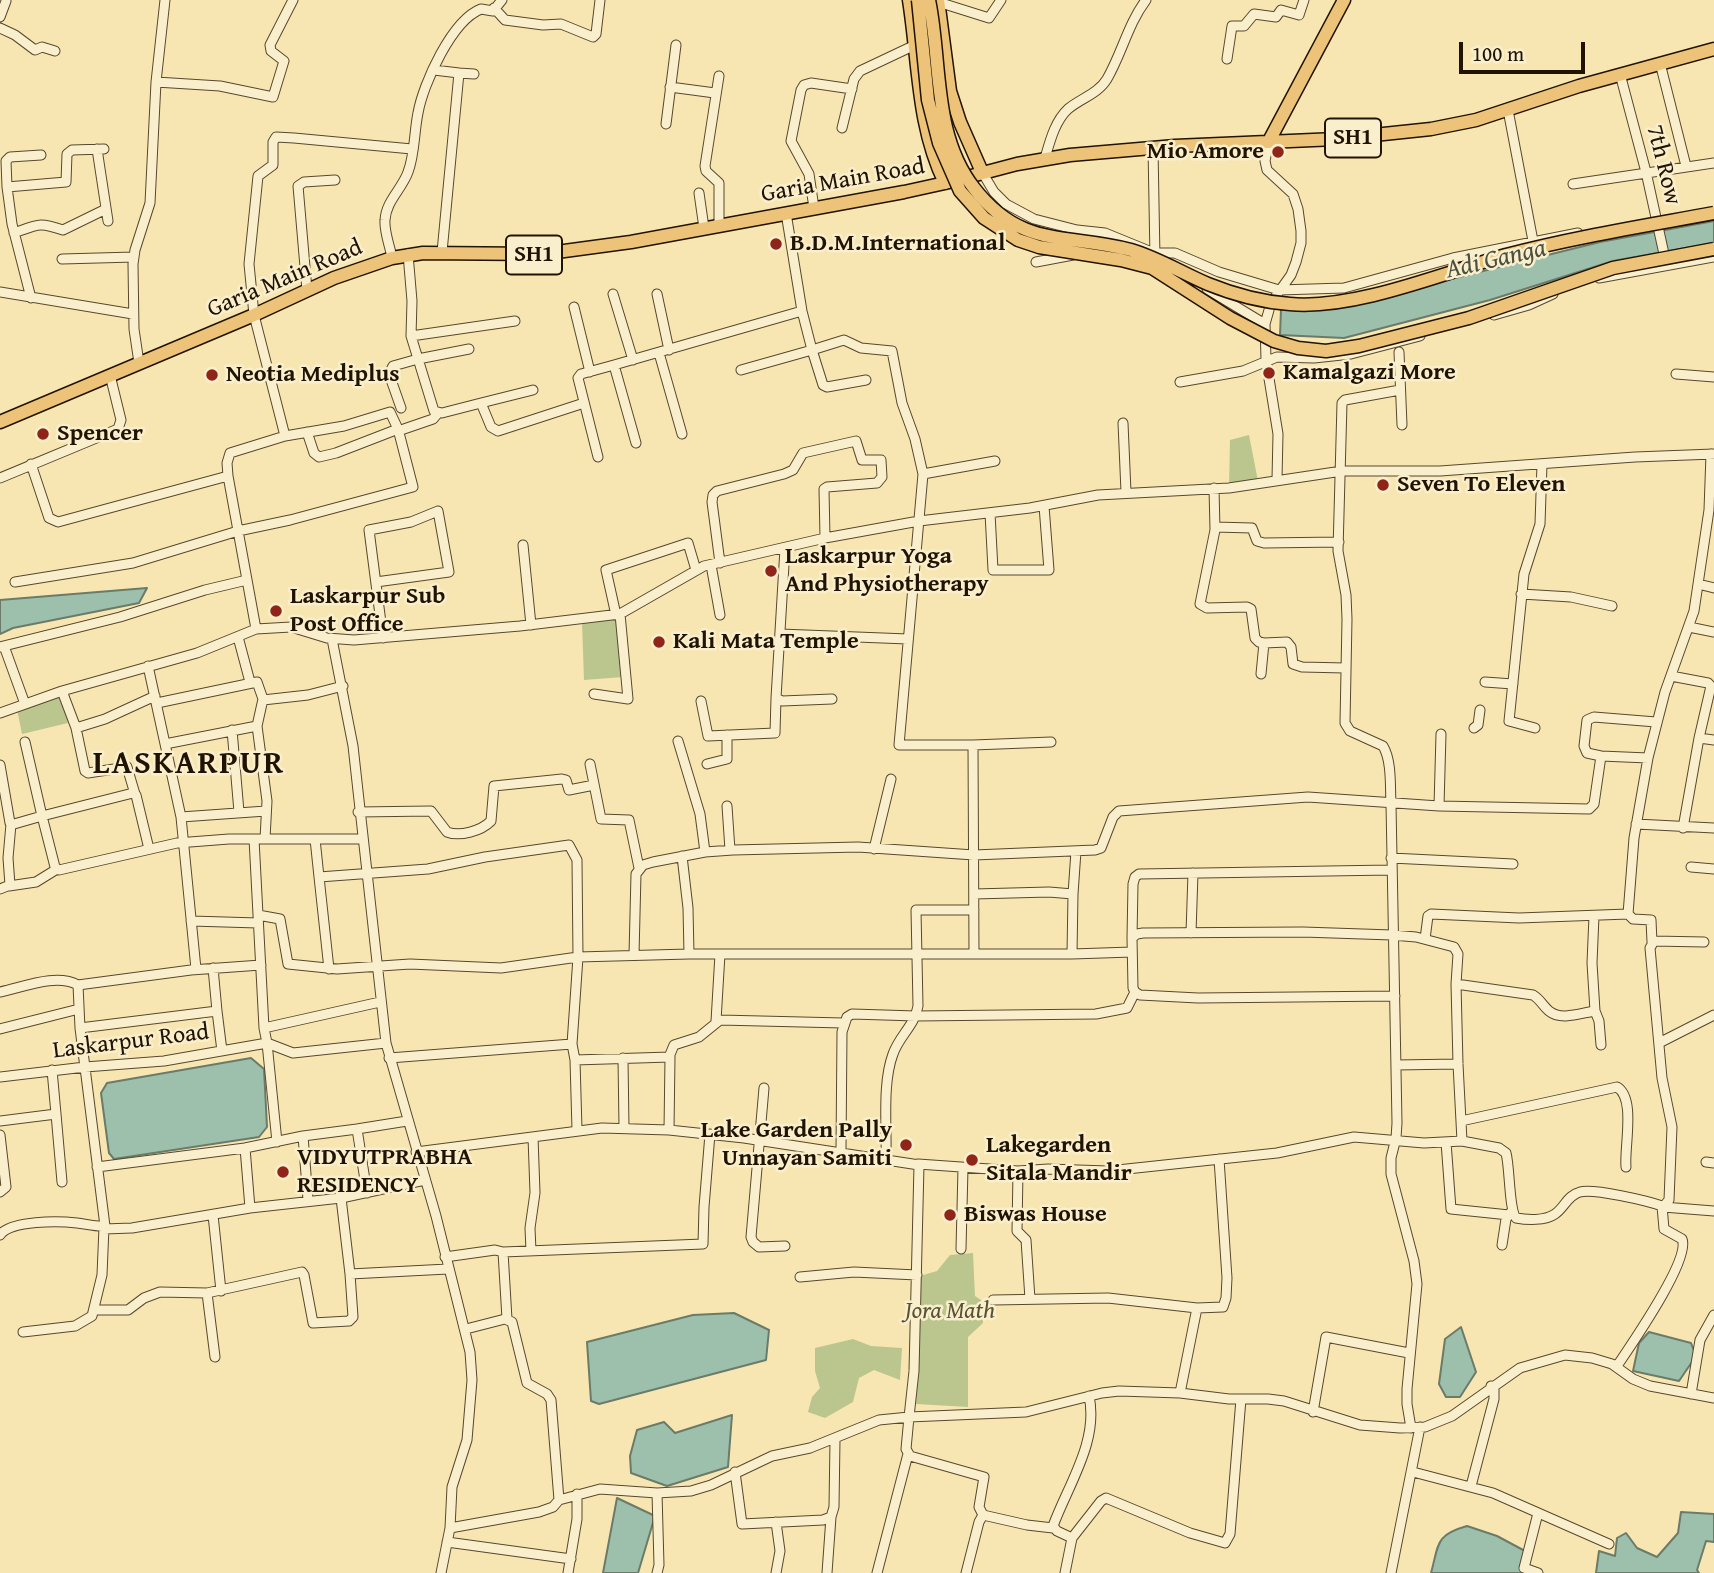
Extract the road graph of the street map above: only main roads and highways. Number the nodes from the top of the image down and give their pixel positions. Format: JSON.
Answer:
{"nodes":[{"id":1,"x":909,"y":0,"type":"edge"},
{"id":2,"x":918,"y":0,"type":"edge"},
{"id":3,"x":1344,"y":0,"type":"edge"},
{"id":4,"x":935,"y":1,"type":"edge"},
{"id":5,"x":1714,"y":48,"type":"edge"},
{"id":6,"x":1269,"y":141,"type":"junction"},
{"id":7,"x":982,"y":172,"type":"junction"},
{"id":8,"x":945,"y":183,"type":"junction"},
{"id":9,"x":1714,"y":211,"type":"edge"},
{"id":10,"x":1714,"y":249,"type":"edge"},
{"id":11,"x":0,"y":422,"type":"edge"}],
"edges":[{"from":1,"to":8,"type":"main road"},
{"from":2,"to":10,"type":"main road","bridge":true},
{"from":3,"to":6,"type":"main road"},
{"from":4,"to":7,"type":"main road"},
{"from":4,"to":9,"type":"main road","bridge":true},
{"from":5,"to":6,"type":"main road","name":"Garia Main Road","number":"SH1"},
{"from":6,"to":7,"type":"main road","name":"Garia Main Road","number":"SH1"},
{"from":7,"to":8,"type":"main road","name":"Garia Main Road","number":"SH1"},
{"from":8,"to":11,"type":"main road","name":"Garia Main Road","number":"SH1"}]}
